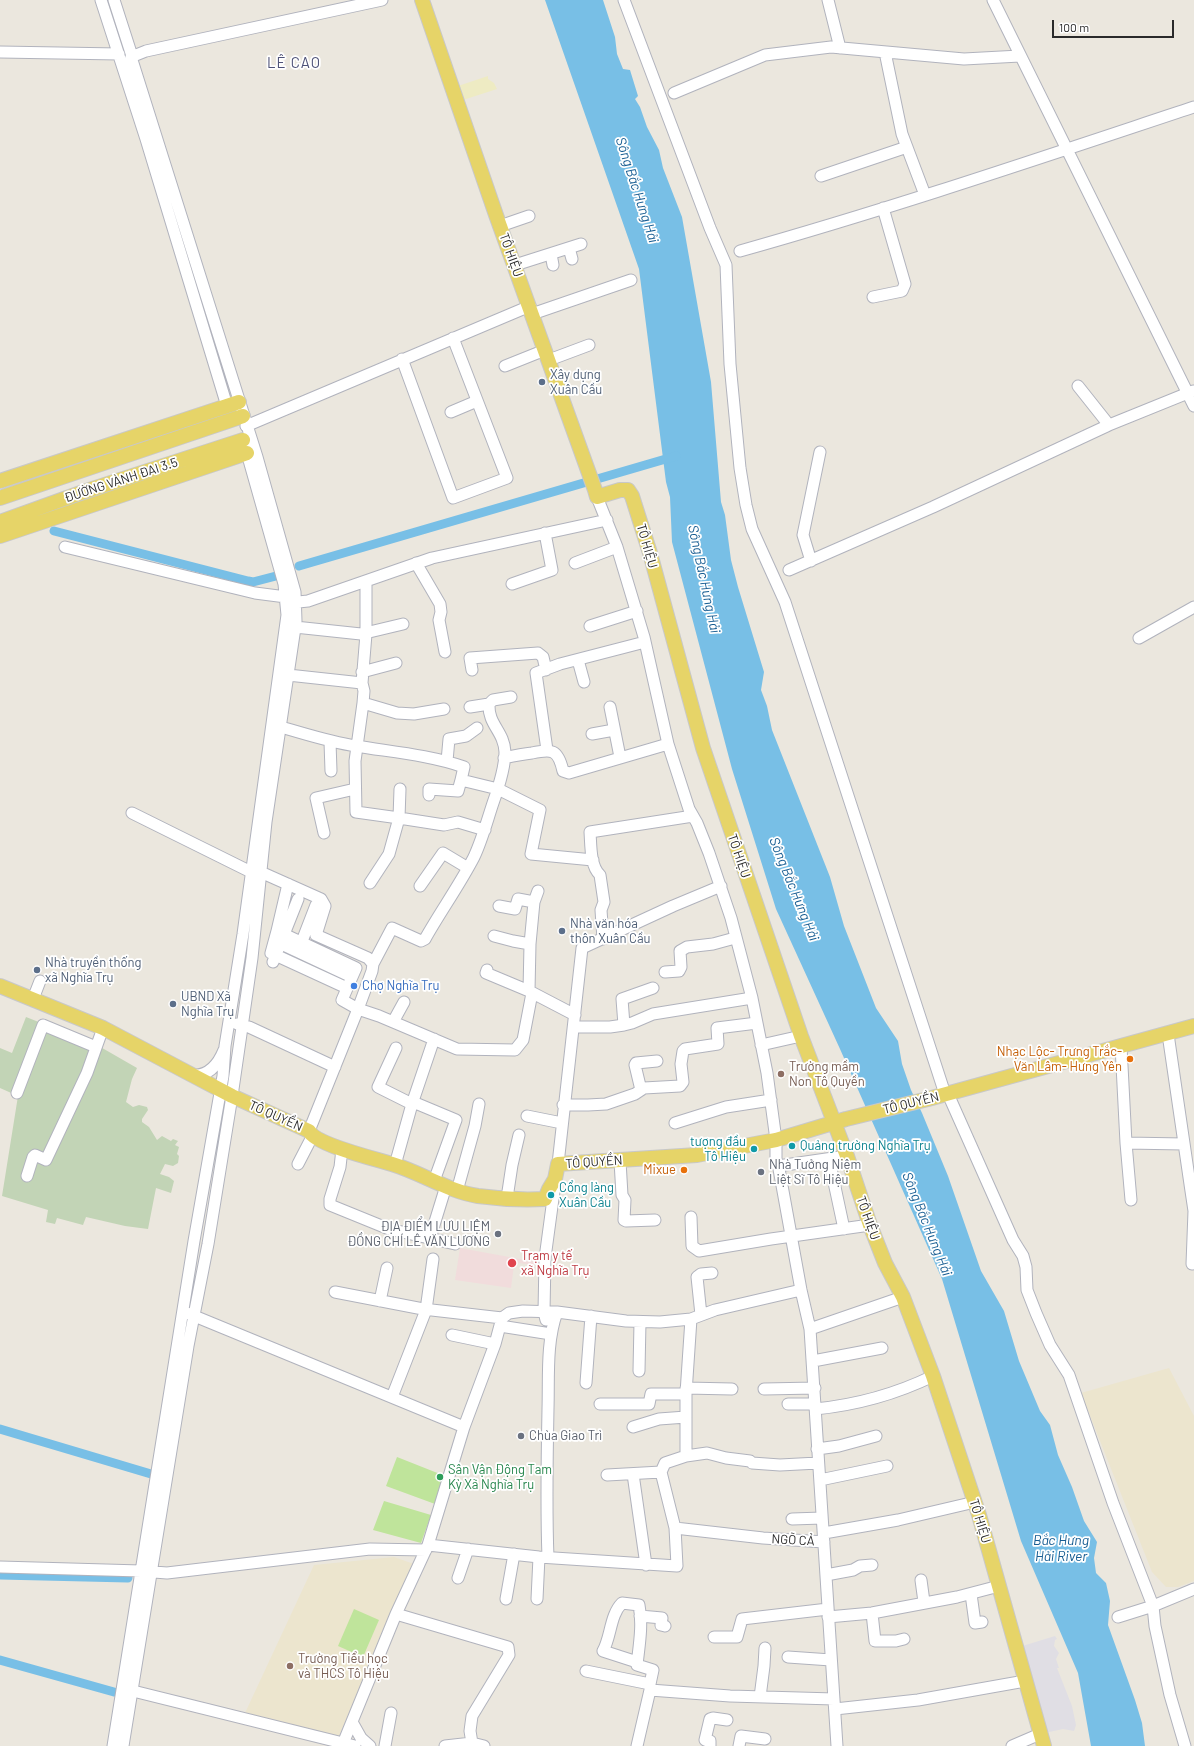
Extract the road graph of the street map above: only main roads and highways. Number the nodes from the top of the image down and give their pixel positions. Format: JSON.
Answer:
{"nodes":[{"id":1,"x":422,"y":0,"type":"edge"},
{"id":2,"x":233,"y":404,"type":"road end"},
{"id":3,"x":244,"y":421,"type":"road end"},
{"id":4,"x":74,"y":456,"type":"junction"},
{"id":5,"x":33,"y":470,"type":"junction"},
{"id":6,"x":79,"y":471,"type":"junction"},
{"id":7,"x":0,"y":481,"type":"edge"},
{"id":8,"x":38,"y":485,"type":"junction"},
{"id":9,"x":86,"y":491,"type":"junction"},
{"id":10,"x":0,"y":497,"type":"edge"},
{"id":11,"x":46,"y":505,"type":"junction"},
{"id":12,"x":91,"y":505,"type":"junction"},
{"id":13,"x":51,"y":519,"type":"junction"},
{"id":14,"x":7,"y":524,"type":"edge"},
{"id":15,"x":0,"y":536,"type":"edge"},
{"id":16,"x":0,"y":986,"type":"edge"},
{"id":17,"x":1194,"y":1026,"type":"edge"},
{"id":18,"x":840,"y":1121,"type":"junction"},
{"id":19,"x":1042,"y":1740,"type":"edge"}],
"edges":[{"from":1,"to":18,"type":"main road","name":"TÔ HIỆU"},
{"from":2,"to":4,"type":"main road"},
{"from":3,"to":6,"type":"main road","name":"ĐƯỜNG VÀNH ĐAI 3.5"},
{"from":4,"to":5,"type":"main road"},
{"from":4,"to":6,"type":"main road"},
{"from":5,"to":7,"type":"main road"},
{"from":5,"to":8,"type":"main road"},
{"from":6,"to":8,"type":"main road","name":"ĐƯỜNG VÀNH ĐAI 3.5"},
{"from":6,"to":9,"type":"main road"},
{"from":8,"to":10,"type":"main road","name":"ĐƯỜNG VÀNH ĐAI 3.5"},
{"from":8,"to":11,"type":"main road"},
{"from":9,"to":11,"type":"main road","name":"ĐƯỜNG VÀNH ĐAI 3.5"},
{"from":9,"to":12,"type":"main road"},
{"from":9,"to":12,"type":"main road","name":"ĐƯỜNG VÀNH ĐAI 3.5"},
{"from":10,"to":14,"type":"main road"},
{"from":11,"to":13,"type":"main road"},
{"from":11,"to":14,"type":"main road","name":"ĐƯỜNG VÀNH ĐAI 3.5"},
{"from":12,"to":13,"type":"main road"},
{"from":13,"to":14,"type":"main road"},
{"from":14,"to":15,"type":"main road"},
{"from":16,"to":18,"type":"main road","name":"TÔ QUYỀN"},
{"from":17,"to":18,"type":"main road","name":"TÔ QUYỀN"},
{"from":18,"to":19,"type":"main road","name":"TÔ HIỆU"}]}
